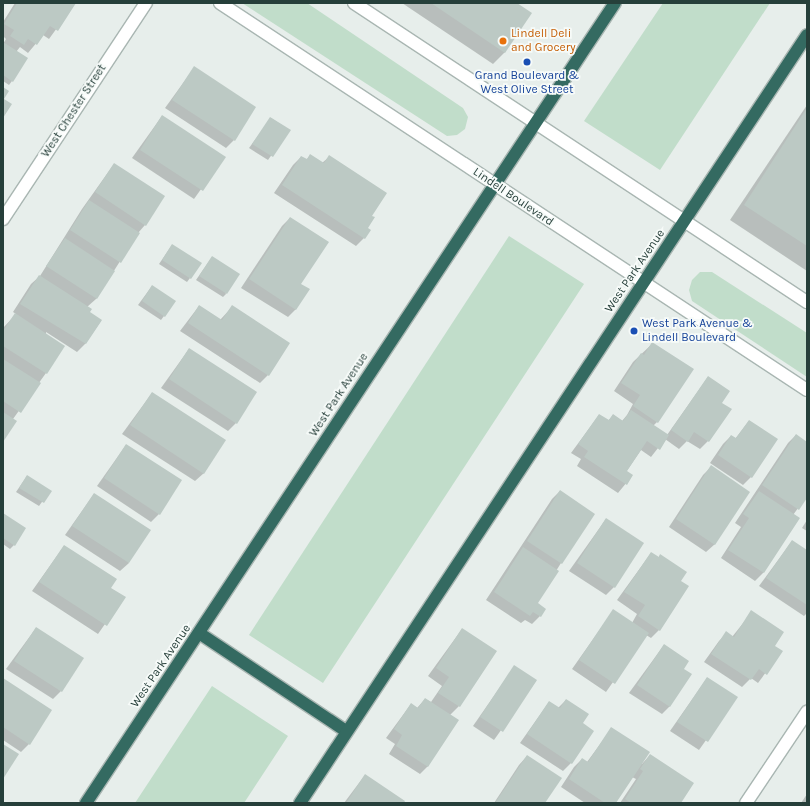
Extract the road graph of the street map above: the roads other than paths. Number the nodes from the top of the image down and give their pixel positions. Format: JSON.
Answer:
{"nodes":[{"id":1,"x":146,"y":3,"type":"edge"},
{"id":2,"x":220,"y":3,"type":"edge"},
{"id":3,"x":354,"y":3,"type":"edge"},
{"id":4,"x":616,"y":3,"type":"edge"},
{"id":5,"x":807,"y":35,"type":"edge"},
{"id":6,"x":536,"y":122,"type":"junction"},
{"id":7,"x":495,"y":185,"type":"junction"},
{"id":8,"x":3,"y":219,"type":"edge"},
{"id":9,"x":685,"y":220,"type":"junction"},
{"id":10,"x":644,"y":284,"type":"junction"},
{"id":11,"x":807,"y":302,"type":"edge"},
{"id":12,"x":807,"y":390,"type":"edge"},
{"id":13,"x":199,"y":633,"type":"junction"},
{"id":14,"x":807,"y":712,"type":"edge"},
{"id":15,"x":346,"y":731,"type":"junction"},
{"id":16,"x":86,"y":803,"type":"edge"},
{"id":17,"x":300,"y":803,"type":"edge"},
{"id":18,"x":746,"y":803,"type":"edge"}],
"edges":[{"from":1,"to":8,"type":"street","name":"West Chester Street"},
{"from":2,"to":7,"type":"street","name":"Lindell Boulevard"},
{"from":3,"to":6,"type":"street"},
{"from":4,"to":6,"type":"highway","name":"West Park Avenue"},
{"from":5,"to":9,"type":"highway","name":"West Park Avenue"},
{"from":6,"to":7,"type":"highway","name":"West Park Avenue"},
{"from":6,"to":9,"type":"street"},
{"from":7,"to":10,"type":"street","name":"Lindell Boulevard"},
{"from":7,"to":13,"type":"highway","name":"West Park Avenue"},
{"from":9,"to":10,"type":"highway","name":"West Park Avenue"},
{"from":9,"to":11,"type":"street"},
{"from":10,"to":12,"type":"street","name":"Lindell Boulevard"},
{"from":10,"to":15,"type":"highway","name":"West Park Avenue"},
{"from":13,"to":15,"type":"highway"},
{"from":13,"to":16,"type":"highway","name":"West Park Avenue"},
{"from":14,"to":18,"type":"street"},
{"from":15,"to":17,"type":"highway","name":"West Park Avenue"}]}
